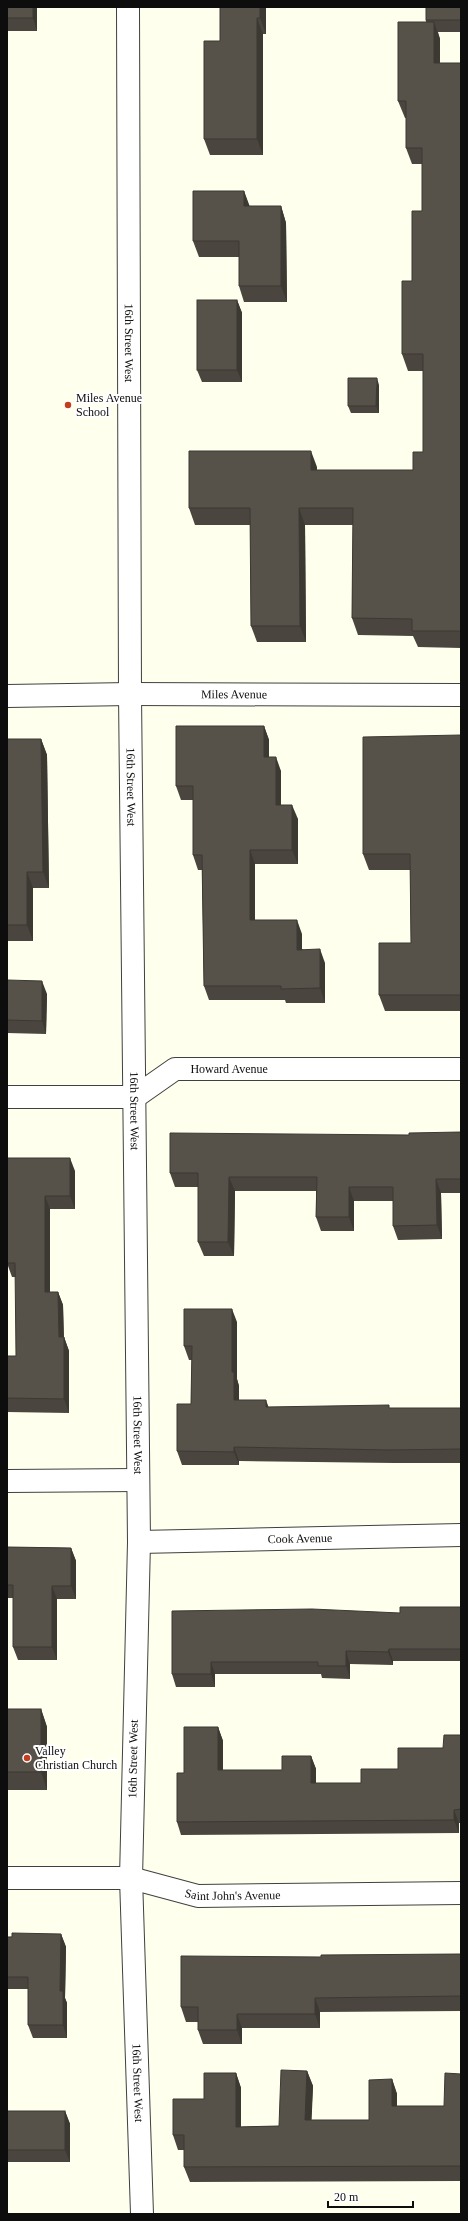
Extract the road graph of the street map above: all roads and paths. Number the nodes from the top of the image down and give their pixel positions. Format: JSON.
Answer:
{"nodes":[{"id":1,"x":128,"y":7,"type":"edge"},
{"id":2,"x":130,"y":694,"type":"junction"},
{"id":3,"x":461,"y":695,"type":"edge"},
{"id":4,"x":7,"y":696,"type":"edge"},
{"id":5,"x":461,"y":1069,"type":"edge"},
{"id":6,"x":7,"y":1097,"type":"edge"},
{"id":7,"x":135,"y":1097,"type":"junction"},
{"id":8,"x":138,"y":1480,"type":"junction"},
{"id":9,"x":7,"y":1481,"type":"edge"},
{"id":10,"x":461,"y":1535,"type":"edge"},
{"id":11,"x":138,"y":1542,"type":"junction"},
{"id":12,"x":7,"y":1878,"type":"edge"},
{"id":13,"x":131,"y":1878,"type":"junction"},
{"id":14,"x":461,"y":1893,"type":"edge"},
{"id":15,"x":142,"y":2214,"type":"edge"}],
"edges":[{"from":1,"to":2,"type":"street","name":"16th Street West"},
{"from":2,"to":3,"type":"street","name":"Miles Avenue"},
{"from":2,"to":4,"type":"street","name":"Miles Avenue"},
{"from":2,"to":7,"type":"street","name":"16th Street West"},
{"from":5,"to":7,"type":"street","name":"Howard Avenue"},
{"from":6,"to":7,"type":"street"},
{"from":7,"to":8,"type":"street","name":"16th Street West"},
{"from":8,"to":9,"type":"street"},
{"from":8,"to":11,"type":"street","name":"16th Street West"},
{"from":10,"to":11,"type":"street","name":"Cook Avenue"},
{"from":11,"to":13,"type":"street","name":"16th Street West"},
{"from":12,"to":13,"type":"street","name":"Saint John's Avenue"},
{"from":13,"to":14,"type":"street","name":"Saint John's Avenue"},
{"from":13,"to":15,"type":"street","name":"16th Street West"}]}
